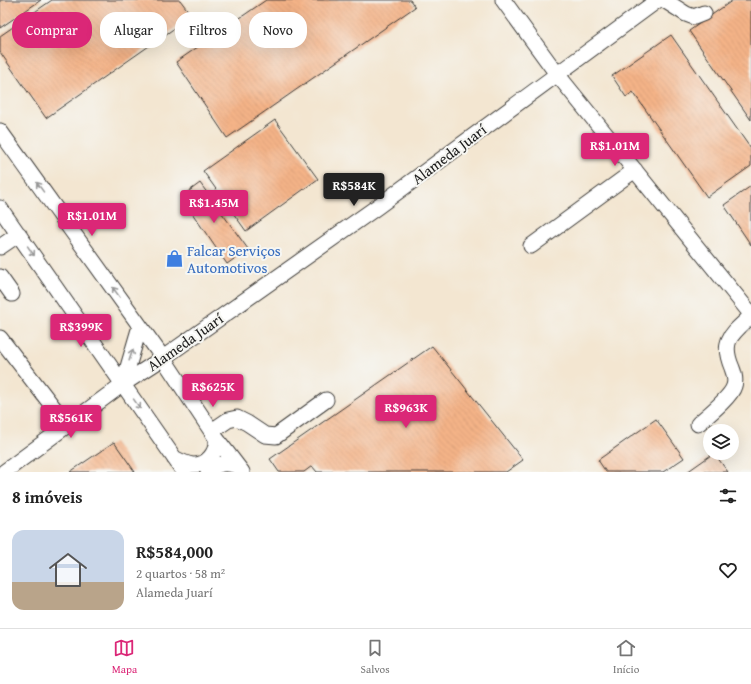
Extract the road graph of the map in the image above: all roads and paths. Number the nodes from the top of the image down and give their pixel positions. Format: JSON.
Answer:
{"nodes":[{"id":1,"x":503,"y":0,"type":"edge"},
{"id":2,"x":658,"y":0,"type":"edge"},
{"id":3,"x":664,"y":0,"type":"edge"},
{"id":4,"x":704,"y":13,"type":"dead end"},
{"id":5,"x":557,"y":74,"type":"junction"},
{"id":6,"x":0,"y":131,"type":"edge"},
{"id":7,"x":635,"y":170,"type":"junction"},
{"id":8,"x":0,"y":208,"type":"edge"},
{"id":9,"x":19,"y":234,"type":"junction"},
{"id":10,"x":531,"y":246,"type":"dead end"},
{"id":11,"x":0,"y":247,"type":"edge"},
{"id":12,"x":0,"y":277,"type":"edge"},
{"id":13,"x":12,"y":294,"type":"dead end"},
{"id":14,"x":751,"y":315,"type":"edge"},
{"id":15,"x":140,"y":326,"type":"junction"},
{"id":16,"x":0,"y":338,"type":"edge"},
{"id":17,"x":163,"y":358,"type":"junction"},
{"id":18,"x":123,"y":384,"type":"junction"},
{"id":19,"x":326,"y":400,"type":"dead end"},
{"id":20,"x":698,"y":424,"type":"dead end"},
{"id":21,"x":67,"y":425,"type":"junction"},
{"id":22,"x":214,"y":435,"type":"junction"},
{"id":23,"x":179,"y":468,"type":"edge"},
{"id":24,"x":239,"y":469,"type":"edge"},
{"id":25,"x":4,"y":472,"type":"edge"},
{"id":26,"x":208,"y":472,"type":"edge"}],
"edges":[{"from":1,"to":5,"type":"street"},
{"from":2,"to":5,"type":"street","name":"Alameda Juarí"},
{"from":3,"to":4,"type":"street"},
{"from":5,"to":7,"type":"street"},
{"from":5,"to":17,"type":"street","name":"Alameda Juarí"},
{"from":15,"to":6,"type":"street","one_way":true},
{"from":7,"to":10,"type":"street"},
{"from":7,"to":14,"type":"street"},
{"from":8,"to":9,"type":"street"},
{"from":9,"to":11,"type":"street"},
{"from":9,"to":18,"type":"street","one_way":true},
{"from":12,"to":13,"type":"street"},
{"from":14,"to":20,"type":"street"},
{"from":15,"to":17,"type":"street"},
{"from":18,"to":15,"type":"street","one_way":true},
{"from":16,"to":21,"type":"street"},
{"from":17,"to":18,"type":"street","name":"Alameda Juarí"},
{"from":17,"to":22,"type":"street"},
{"from":18,"to":21,"type":"street","name":"Alameda Juarí"},
{"from":18,"to":23,"type":"street","one_way":true},
{"from":19,"to":22,"type":"street"},
{"from":21,"to":25,"type":"street","name":"Alameda Juarí"},
{"from":22,"to":23,"type":"street"},
{"from":22,"to":24,"type":"street"},
{"from":24,"to":26,"type":"street"}]}
